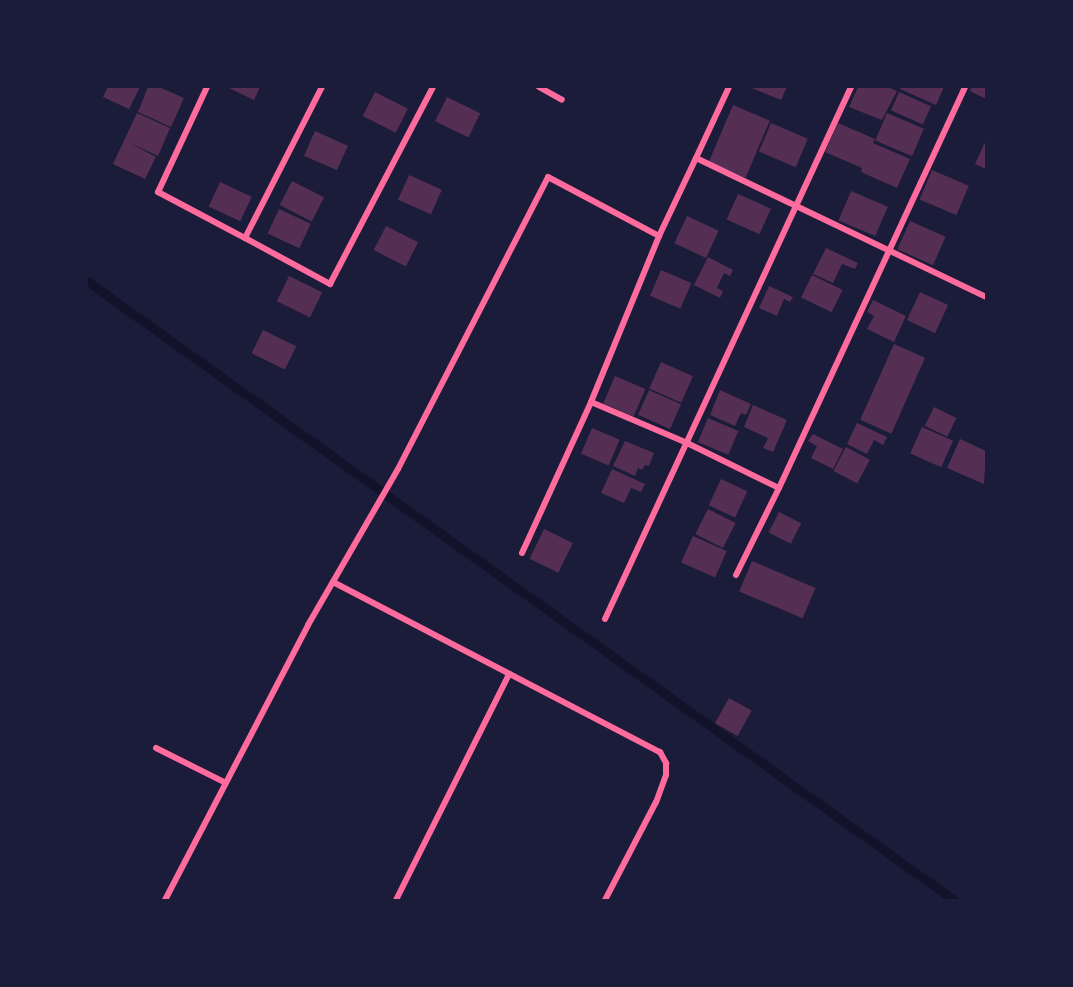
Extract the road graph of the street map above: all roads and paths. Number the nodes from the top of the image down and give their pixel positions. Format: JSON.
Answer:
{"nodes":[{"id":1,"x":207,"y":87,"type":"edge"},
{"id":2,"x":322,"y":87,"type":"edge"},
{"id":3,"x":433,"y":87,"type":"edge"},
{"id":4,"x":538,"y":87,"type":"edge"},
{"id":5,"x":729,"y":87,"type":"edge"},
{"id":6,"x":851,"y":87,"type":"edge"},
{"id":7,"x":965,"y":87,"type":"edge"},
{"id":8,"x":562,"y":100,"type":"dead end"},
{"id":9,"x":696,"y":158,"type":"junction"},
{"id":10,"x":796,"y":208,"type":"junction"},
{"id":11,"x":659,"y":236,"type":"junction"},
{"id":12,"x":245,"y":238,"type":"junction"},
{"id":13,"x":891,"y":252,"type":"junction"},
{"id":14,"x":985,"y":296,"type":"edge"},
{"id":15,"x":591,"y":402,"type":"junction"},
{"id":16,"x":687,"y":443,"type":"junction"},
{"id":17,"x":779,"y":488,"type":"junction"},
{"id":18,"x":522,"y":553,"type":"dead end"},
{"id":19,"x":736,"y":575,"type":"dead end"},
{"id":20,"x":333,"y":582,"type":"junction"},
{"id":21,"x":605,"y":619,"type":"dead end"},
{"id":22,"x":509,"y":674,"type":"junction"},
{"id":23,"x":156,"y":748,"type":"dead end"},
{"id":24,"x":226,"y":783,"type":"junction"},
{"id":25,"x":165,"y":900,"type":"edge"},
{"id":26,"x":396,"y":900,"type":"edge"},
{"id":27,"x":605,"y":900,"type":"edge"}],
"edges":[{"from":1,"to":12,"type":"street"},
{"from":2,"to":12,"type":"street"},
{"from":3,"to":12,"type":"street"},
{"from":4,"to":8,"type":"street"},
{"from":5,"to":9,"type":"street"},
{"from":6,"to":10,"type":"street"},
{"from":7,"to":13,"type":"street"},
{"from":9,"to":10,"type":"street"},
{"from":9,"to":11,"type":"street"},
{"from":10,"to":13,"type":"street"},
{"from":10,"to":16,"type":"street"},
{"from":11,"to":15,"type":"street"},
{"from":11,"to":20,"type":"street"},
{"from":13,"to":14,"type":"street"},
{"from":13,"to":17,"type":"street"},
{"from":15,"to":16,"type":"street"},
{"from":15,"to":18,"type":"street"},
{"from":16,"to":17,"type":"street"},
{"from":16,"to":21,"type":"street"},
{"from":17,"to":19,"type":"street"},
{"from":20,"to":22,"type":"street"},
{"from":20,"to":24,"type":"street"},
{"from":22,"to":26,"type":"street"},
{"from":22,"to":27,"type":"street"},
{"from":23,"to":24,"type":"street"},
{"from":24,"to":25,"type":"street"}]}
